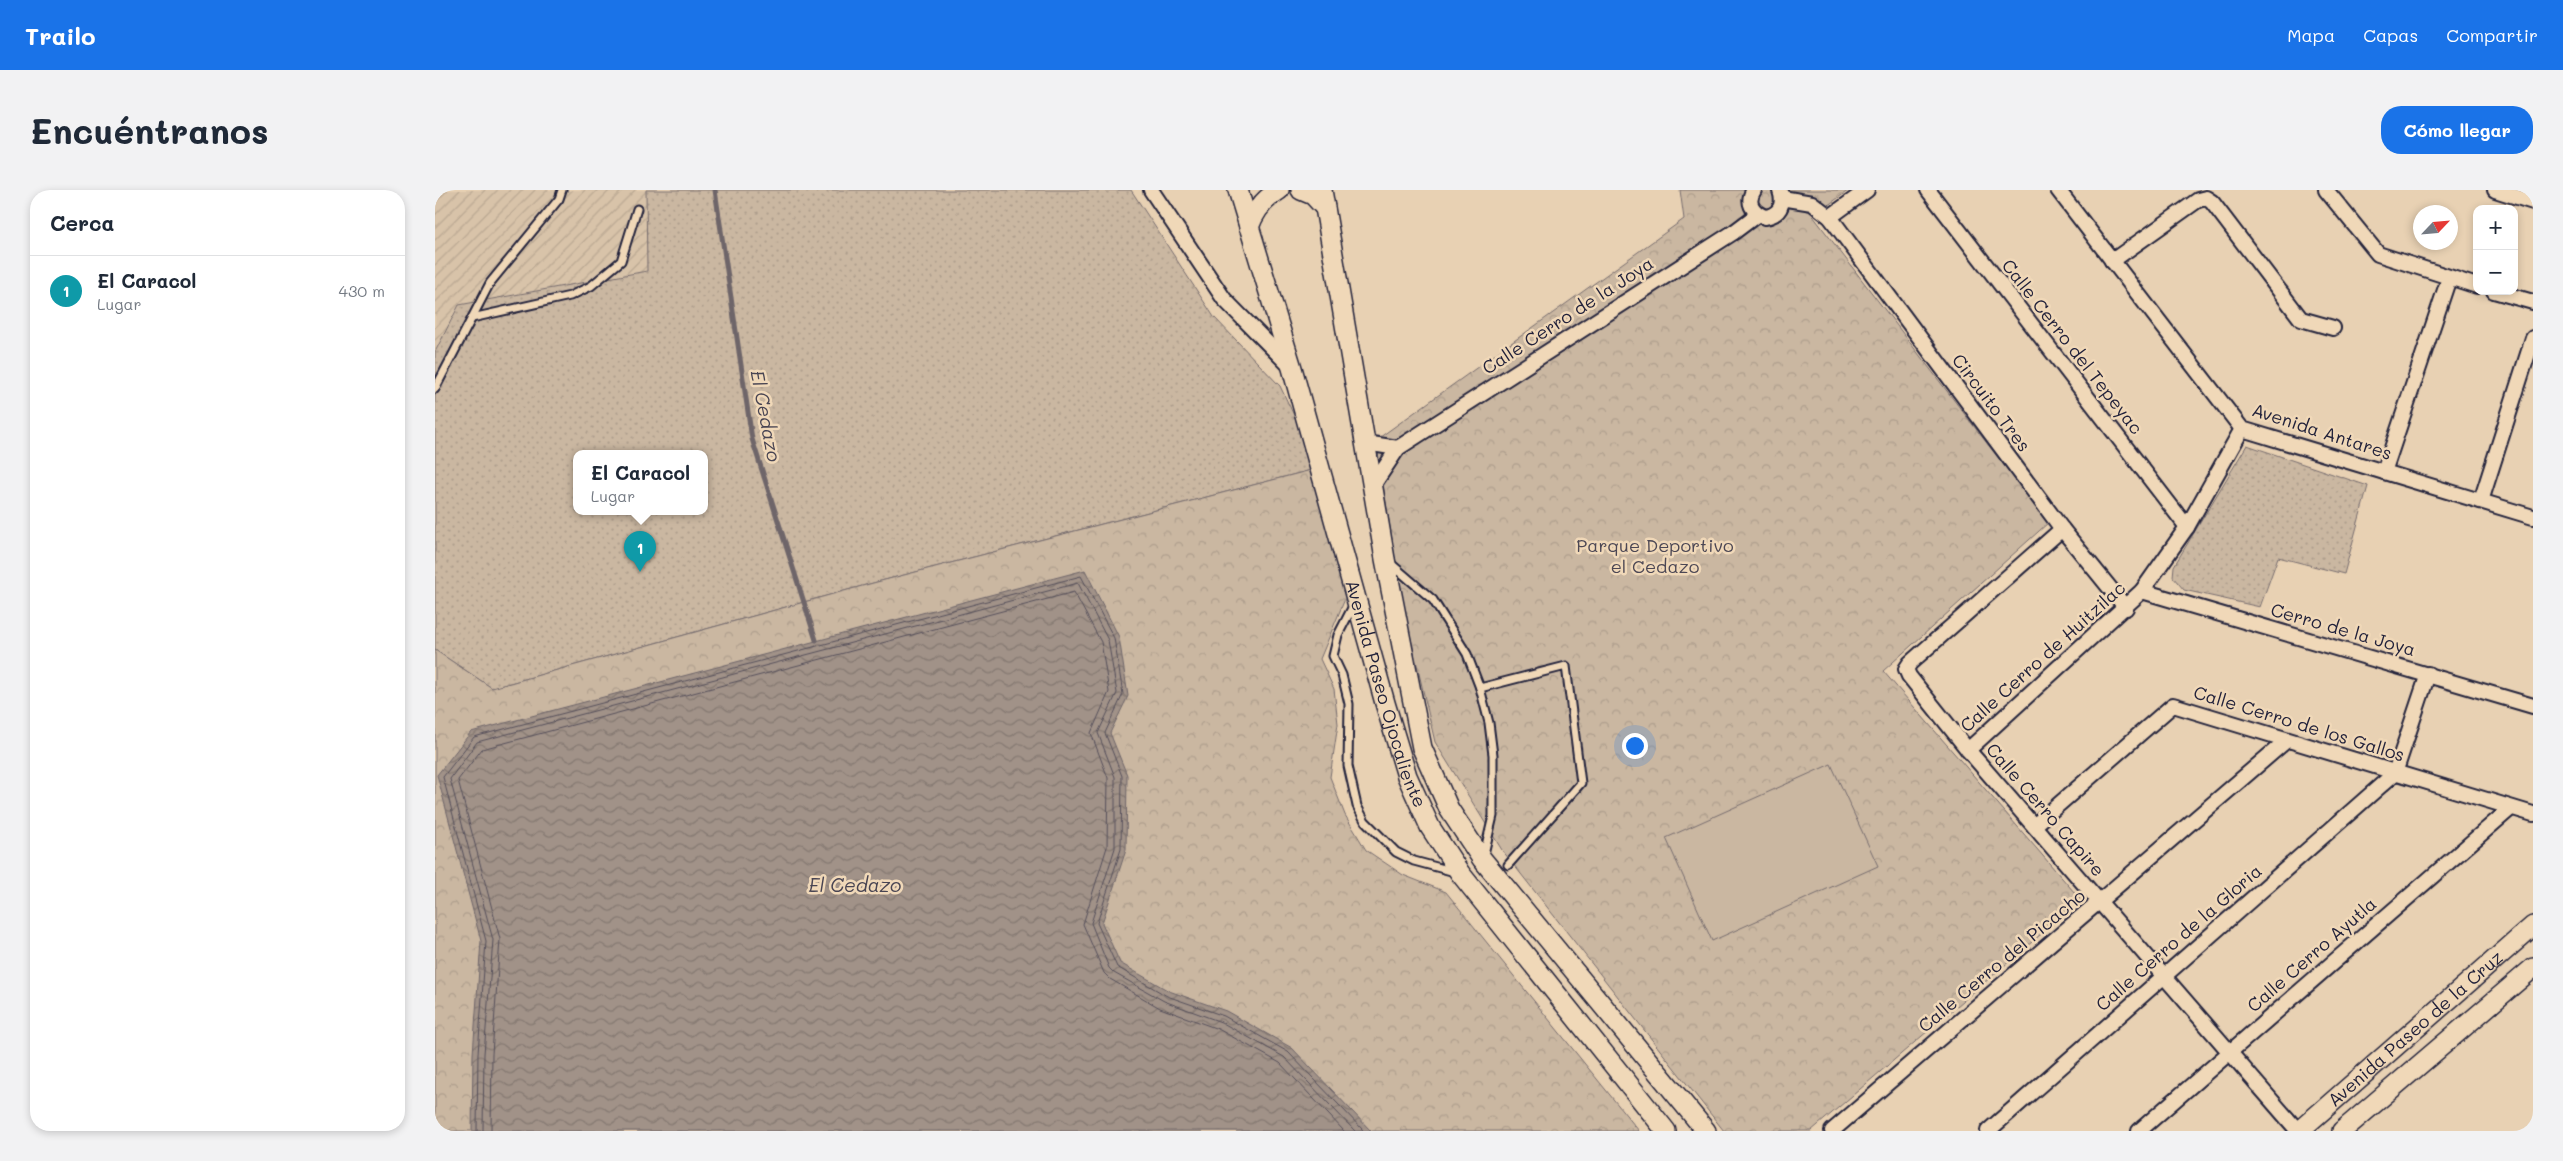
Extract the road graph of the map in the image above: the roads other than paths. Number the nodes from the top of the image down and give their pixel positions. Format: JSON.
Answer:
{"nodes":[{"id":1,"x":562,"y":190,"type":"edge"},
{"id":2,"x":1151,"y":190,"type":"edge"},
{"id":3,"x":1238,"y":190,"type":"edge"},
{"id":4,"x":1279,"y":190,"type":"edge"},
{"id":5,"x":1301,"y":190,"type":"edge"},
{"id":6,"x":1322,"y":190,"type":"edge"},
{"id":7,"x":1753,"y":190,"type":"edge"},
{"id":8,"x":1867,"y":190,"type":"edge"},
{"id":9,"x":1928,"y":190,"type":"edge"},
{"id":10,"x":2058,"y":190,"type":"edge"},
{"id":11,"x":2326,"y":190,"type":"edge"},
{"id":12,"x":2495,"y":190,"type":"edge"},
{"id":13,"x":1781,"y":194,"type":"edge"},
{"id":14,"x":2533,"y":202,"type":"edge"},
{"id":15,"x":1325,"y":208,"type":"junction"},
{"id":16,"x":637,"y":209,"type":"dead end"},
{"id":17,"x":1758,"y":214,"type":"junction"},
{"id":18,"x":1830,"y":217,"type":"junction"},
{"id":19,"x":1249,"y":227,"type":"junction"},
{"id":20,"x":2112,"y":261,"type":"junction"},
{"id":21,"x":2449,"y":278,"type":"junction"},
{"id":22,"x":2473,"y":285,"type":"edge"},
{"id":23,"x":2508,"y":295,"type":"edge"},
{"id":24,"x":2533,"y":302,"type":"edge"},
{"id":25,"x":472,"y":318,"type":"junction"},
{"id":26,"x":2333,"y":328,"type":"dead end"},
{"id":27,"x":2533,"y":338,"type":"edge"},
{"id":28,"x":1292,"y":368,"type":"junction"},
{"id":29,"x":435,"y":389,"type":"edge"},
{"id":30,"x":2242,"y":429,"type":"junction"},
{"id":31,"x":1365,"y":443,"type":"junction"},
{"id":32,"x":1398,"y":448,"type":"junction"},
{"id":33,"x":2384,"y":472,"type":"junction"},
{"id":34,"x":1374,"y":484,"type":"junction"},
{"id":35,"x":2481,"y":501,"type":"junction"},
{"id":36,"x":2533,"y":517,"type":"edge"},
{"id":37,"x":2187,"y":527,"type":"junction"},
{"id":38,"x":2062,"y":530,"type":"junction"},
{"id":39,"x":1385,"y":559,"type":"junction"},
{"id":40,"x":2142,"y":591,"type":"junction"},
{"id":41,"x":1356,"y":599,"type":"junction"},
{"id":42,"x":2126,"y":608,"type":"junction"},
{"id":43,"x":2428,"y":674,"type":"junction"},
{"id":44,"x":1480,"y":688,"type":"junction"},
{"id":45,"x":2533,"y":706,"type":"edge"},
{"id":46,"x":2287,"y":740,"type":"junction"},
{"id":47,"x":1968,"y":750,"type":"junction"},
{"id":48,"x":2395,"y":773,"type":"junction"},
{"id":49,"x":2511,"y":808,"type":"junction"},
{"id":50,"x":2533,"y":814,"type":"edge"},
{"id":51,"x":2034,"y":826,"type":"junction"},
{"id":52,"x":1482,"y":859,"type":"junction"},
{"id":53,"x":1508,"y":865,"type":"dead end"},
{"id":54,"x":1460,"y":873,"type":"junction"},
{"id":55,"x":2100,"y":902,"type":"junction"},
{"id":56,"x":2533,"y":926,"type":"edge"},
{"id":57,"x":2533,"y":968,"type":"edge"},
{"id":58,"x":2164,"y":977,"type":"junction"},
{"id":59,"x":2230,"y":1051,"type":"junction"},
{"id":60,"x":1666,"y":1131,"type":"edge"},
{"id":61,"x":1706,"y":1131,"type":"edge"},
{"id":62,"x":1832,"y":1131,"type":"edge"},
{"id":63,"x":1988,"y":1131,"type":"edge"},
{"id":64,"x":2139,"y":1131,"type":"edge"},
{"id":65,"x":2299,"y":1131,"type":"edge"},
{"id":66,"x":2342,"y":1131,"type":"edge"}],
"edges":[{"from":1,"to":25,"type":"lane"},
{"from":2,"to":28,"type":"street"},
{"from":3,"to":19,"type":"main road","name":"Avenida Paseo Ojocaliente"},
{"from":4,"to":19,"type":"main road"},
{"from":5,"to":15,"type":"main road"},
{"from":6,"to":15,"type":"main road","name":"Avenida Paseo Ojocaliente"},
{"from":7,"to":17,"type":"street"},
{"from":8,"to":18,"type":"street"},
{"from":9,"to":37,"type":"street","name":"Calle Cerro del Tepeyac"},
{"from":10,"to":20,"type":"street","name":"Avenida Antares"},
{"from":11,"to":21,"type":"street"},
{"from":12,"to":14,"type":"street"},
{"from":13,"to":17,"type":"street"},
{"from":13,"to":18,"type":"street","name":"Circuito Tres"},
{"from":15,"to":31,"type":"main road","name":"Avenida Paseo Ojocaliente"},
{"from":16,"to":25,"type":"lane"},
{"from":17,"to":32,"type":"street","name":"Calle Cerro de la Joya"},
{"from":18,"to":38,"type":"street","name":"Circuito Tres"},
{"from":19,"to":28,"type":"main road","name":"Avenida Paseo Ojocaliente"},
{"from":20,"to":26,"type":"street"},
{"from":20,"to":30,"type":"street","name":"Avenida Antares"},
{"from":21,"to":22,"type":"street"},
{"from":21,"to":33,"type":"street"},
{"from":23,"to":24,"type":"street"},
{"from":25,"to":29,"type":"lane"},
{"from":27,"to":35,"type":"street"},
{"from":28,"to":41,"type":"main road","name":"Avenida Paseo Ojocaliente"},
{"from":30,"to":33,"type":"street","name":"Avenida Antares"},
{"from":30,"to":37,"type":"street","name":"Calle Cerro de Huitzilac"},
{"from":31,"to":32,"type":"street"},
{"from":31,"to":34,"type":"main road","name":"Avenida Paseo Ojocaliente"},
{"from":32,"to":34,"type":"street"},
{"from":33,"to":35,"type":"street","name":"Avenida Antares"},
{"from":34,"to":39,"type":"main road","name":"Avenida Paseo Ojocaliente"},
{"from":35,"to":36,"type":"street","name":"Avenida Antares"},
{"from":37,"to":40,"type":"street","name":"Calle Cerro de Huitzilac"},
{"from":38,"to":42,"type":"street","name":"Circuito Tres"},
{"from":38,"to":47,"type":"street","name":"Calle Cerro Capire"},
{"from":39,"to":44,"type":"lane"},
{"from":39,"to":52,"type":"main road","name":"Avenida Paseo Ojocaliente"},
{"from":40,"to":42,"type":"street","name":"Calle Cerro de Huitzilac"},
{"from":40,"to":43,"type":"street","name":"Cerro de la Joya"},
{"from":41,"to":54,"type":"main road","name":"Avenida Paseo Ojocaliente"},
{"from":41,"to":54,"type":"lane"},
{"from":42,"to":47,"type":"street","name":"Calle Cerro de Huitzilac"},
{"from":43,"to":45,"type":"street","name":"Cerro de la Joya"},
{"from":43,"to":48,"type":"street"},
{"from":44,"to":52,"type":"lane"},
{"from":44,"to":53,"type":"lane"},
{"from":46,"to":48,"type":"street","name":"Calle Cerro de los Gallos"},
{"from":46,"to":51,"type":"street","name":"Calle Cerro de los Gallos"},
{"from":46,"to":55,"type":"street","name":"Calle Cerro del Picacho"},
{"from":47,"to":51,"type":"street","name":"Calle Cerro Capire"},
{"from":48,"to":49,"type":"street","name":"Calle Cerro de los Gallos"},
{"from":48,"to":58,"type":"street","name":"Calle Cerro de la Gloria"},
{"from":49,"to":50,"type":"street","name":"Calle Cerro de los Gallos"},
{"from":49,"to":59,"type":"street","name":"Calle Cerro Ayutla"},
{"from":51,"to":55,"type":"street","name":"Calle Cerro Capire"},
{"from":52,"to":61,"type":"main road","name":"Avenida Paseo Ojocaliente"},
{"from":54,"to":60,"type":"main road","name":"Avenida Paseo Ojocaliente"},
{"from":55,"to":58,"type":"street","name":"Calle Cerro Capire"},
{"from":55,"to":62,"type":"street","name":"Calle Cerro del Picacho"},
{"from":56,"to":65,"type":"main road","name":"Avenida Paseo de la Cruz"},
{"from":57,"to":66,"type":"main road","name":"Avenida Paseo de la Cruz"},
{"from":58,"to":59,"type":"street","name":"Calle Cerro Capire"},
{"from":58,"to":63,"type":"street","name":"Calle Cerro de la Gloria"},
{"from":59,"to":64,"type":"street","name":"Calle Cerro Ayutla"},
{"from":59,"to":65,"type":"street","name":"Calle Cerro Capire"}]}
